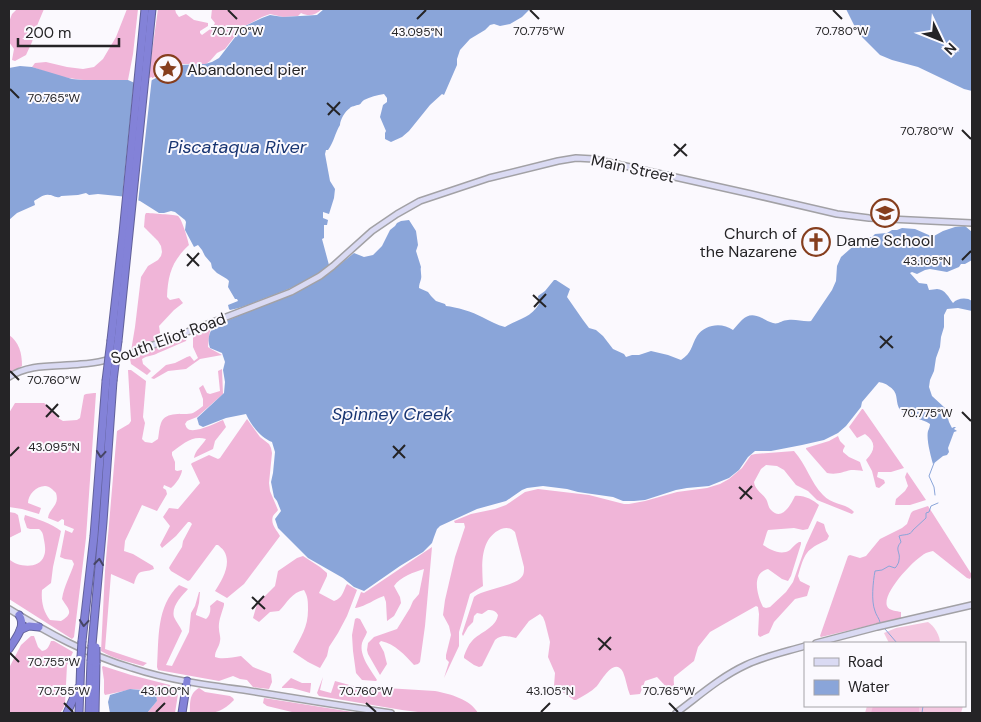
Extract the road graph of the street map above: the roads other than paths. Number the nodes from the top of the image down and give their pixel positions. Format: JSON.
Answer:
{"nodes":[{"id":1,"x":145,"y":9,"type":"edge"},
{"id":2,"x":152,"y":9,"type":"edge"},
{"id":3,"x":972,"y":223,"type":"edge"},
{"id":4,"x":294,"y":290,"type":"joint"},
{"id":5,"x":9,"y":377,"type":"edge"},
{"id":6,"x":106,"y":438,"type":"junction"},
{"id":7,"x":972,"y":605,"type":"edge"},
{"id":8,"x":9,"y":608,"type":"edge"},
{"id":9,"x":19,"y":615,"type":"junction"},
{"id":10,"x":39,"y":627,"type":"junction"},
{"id":11,"x":20,"y":631,"type":"junction"},
{"id":12,"x":820,"y":642,"type":"edge"},
{"id":13,"x":804,"y":646,"type":"edge"},
{"id":14,"x":9,"y":649,"type":"edge"},
{"id":15,"x":94,"y":662,"type":"junction"},
{"id":16,"x":187,"y":682,"type":"junction"},
{"id":17,"x":80,"y":684,"type":"junction"},
{"id":18,"x":67,"y":713,"type":"edge"},
{"id":19,"x":79,"y":713,"type":"edge"},
{"id":20,"x":88,"y":713,"type":"edge"},
{"id":21,"x":95,"y":713,"type":"edge"},
{"id":22,"x":182,"y":713,"type":"edge"},
{"id":23,"x":391,"y":713,"type":"edge"},
{"id":24,"x":676,"y":713,"type":"edge"}],
"edges":[{"from":1,"to":6,"type":"highway","bridge":true},
{"from":2,"to":6,"type":"highway","bridge":true},
{"from":3,"to":4,"type":"main road","name":"Main Street"},
{"from":4,"to":5,"type":"main road","name":"South Eliot Road"},
{"from":15,"to":6,"type":"highway","one_way":true,"bridge":true},
{"from":6,"to":17,"type":"highway","one_way":true,"bridge":true},
{"from":7,"to":12,"type":"main road"},
{"from":8,"to":9,"type":"main road"},
{"from":9,"to":10,"type":"main road"},
{"from":9,"to":11,"type":"highway"},
{"from":10,"to":11,"type":"highway"},
{"from":10,"to":16,"type":"main road"},
{"from":11,"to":14,"type":"highway"},
{"from":13,"to":24,"type":"main road"},
{"from":15,"to":20,"type":"highway"},
{"from":15,"to":21,"type":"highway"},
{"from":16,"to":22,"type":"highway"},
{"from":16,"to":23,"type":"main road"},
{"from":17,"to":18,"type":"highway"},
{"from":17,"to":19,"type":"highway"}]}
